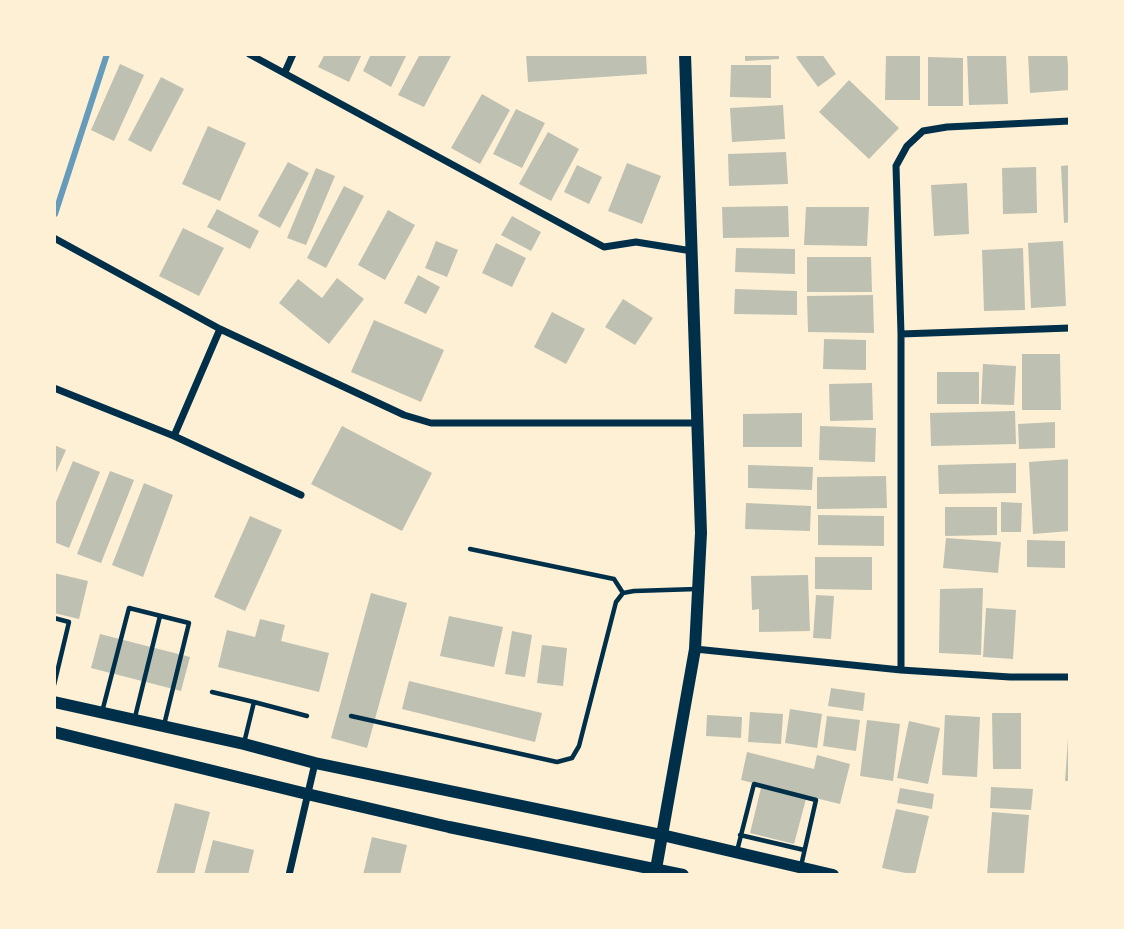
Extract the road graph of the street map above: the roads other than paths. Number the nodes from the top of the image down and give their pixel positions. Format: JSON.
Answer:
{"nodes":[{"id":1,"x":249,"y":54,"type":"edge"},
{"id":2,"x":293,"y":54,"type":"edge"},
{"id":3,"x":685,"y":54,"type":"edge"},
{"id":4,"x":285,"y":72,"type":"junction"},
{"id":5,"x":1070,"y":121,"type":"edge"},
{"id":6,"x":54,"y":238,"type":"edge"},
{"id":7,"x":692,"y":251,"type":"junction"},
{"id":8,"x":1070,"y":328,"type":"edge"},
{"id":9,"x":220,"y":329,"type":"junction"},
{"id":10,"x":901,"y":334,"type":"junction"},
{"id":11,"x":54,"y":388,"type":"edge"},
{"id":12,"x":699,"y":423,"type":"junction"},
{"id":13,"x":174,"y":436,"type":"junction"},
{"id":14,"x":302,"y":495,"type":"dead end"},
{"id":15,"x":470,"y":550,"type":"dead end"},
{"id":16,"x":699,"y":589,"type":"junction"},
{"id":17,"x":623,"y":593,"type":"junction"},
{"id":18,"x":160,"y":616,"type":"junction"},
{"id":19,"x":54,"y":618,"type":"edge"},
{"id":20,"x":695,"y":649,"type":"junction"},
{"id":21,"x":57,"y":663,"type":"edge"},
{"id":22,"x":901,"y":670,"type":"junction"},
{"id":23,"x":1070,"y":677,"type":"edge"},
{"id":24,"x":54,"y":685,"type":"edge"},
{"id":25,"x":212,"y":692,"type":"dead end"},
{"id":26,"x":54,"y":702,"type":"edge"},
{"id":27,"x":254,"y":702,"type":"junction"},
{"id":28,"x":102,"y":713,"type":"junction"},
{"id":29,"x":307,"y":716,"type":"dead end"},
{"id":30,"x":351,"y":716,"type":"dead end"},
{"id":31,"x":134,"y":720,"type":"junction"},
{"id":32,"x":164,"y":727,"type":"junction"},
{"id":33,"x":54,"y":732,"type":"edge"},
{"id":34,"x":244,"y":744,"type":"junction"},
{"id":35,"x":315,"y":763,"type":"junction"},
{"id":36,"x":307,"y":794,"type":"junction"},
{"id":37,"x":662,"y":835,"type":"junction"},
{"id":38,"x":740,"y":835,"type":"junction"},
{"id":39,"x":804,"y":850,"type":"junction"},
{"id":40,"x":736,"y":852,"type":"junction"},
{"id":41,"x":800,"y":867,"type":"junction"},
{"id":42,"x":656,"y":869,"type":"junction"},
{"id":43,"x":289,"y":875,"type":"edge"},
{"id":44,"x":683,"y":875,"type":"edge"},
{"id":45,"x":833,"y":875,"type":"edge"}],
"edges":[{"from":1,"to":4,"type":"street"},
{"from":2,"to":4,"type":"street"},
{"from":3,"to":7,"type":"main road"},
{"from":4,"to":7,"type":"street"},
{"from":5,"to":10,"type":"street"},
{"from":6,"to":9,"type":"street"},
{"from":7,"to":12,"type":"main road"},
{"from":8,"to":10,"type":"street"},
{"from":9,"to":12,"type":"street"},
{"from":9,"to":13,"type":"street"},
{"from":10,"to":22,"type":"street"},
{"from":11,"to":13,"type":"street"},
{"from":12,"to":16,"type":"main road"},
{"from":13,"to":14,"type":"street"},
{"from":15,"to":17,"type":"lane"},
{"from":16,"to":17,"type":"lane"},
{"from":16,"to":20,"type":"main road"},
{"from":17,"to":30,"type":"lane"},
{"from":18,"to":28,"type":"lane"},
{"from":18,"to":31,"type":"lane"},
{"from":18,"to":32,"type":"lane"},
{"from":19,"to":21,"type":"lane"},
{"from":20,"to":22,"type":"street"},
{"from":20,"to":37,"type":"main road"},
{"from":21,"to":24,"type":"lane"},
{"from":22,"to":23,"type":"street"},
{"from":25,"to":27,"type":"lane"},
{"from":26,"to":28,"type":"main road"},
{"from":27,"to":29,"type":"lane"},
{"from":27,"to":34,"type":"lane"},
{"from":28,"to":31,"type":"main road"},
{"from":31,"to":32,"type":"main road"},
{"from":32,"to":34,"type":"main road"},
{"from":33,"to":36,"type":"main road"},
{"from":34,"to":35,"type":"main road"},
{"from":35,"to":36,"type":"street"},
{"from":35,"to":37,"type":"main road"},
{"from":36,"to":42,"type":"main road"},
{"from":36,"to":43,"type":"street"},
{"from":37,"to":40,"type":"main road"},
{"from":37,"to":42,"type":"main road"},
{"from":38,"to":39,"type":"lane"},
{"from":38,"to":39,"type":"lane"},
{"from":38,"to":40,"type":"lane"},
{"from":39,"to":41,"type":"lane"},
{"from":40,"to":41,"type":"main road"},
{"from":41,"to":45,"type":"main road"},
{"from":42,"to":44,"type":"main road"}]}
